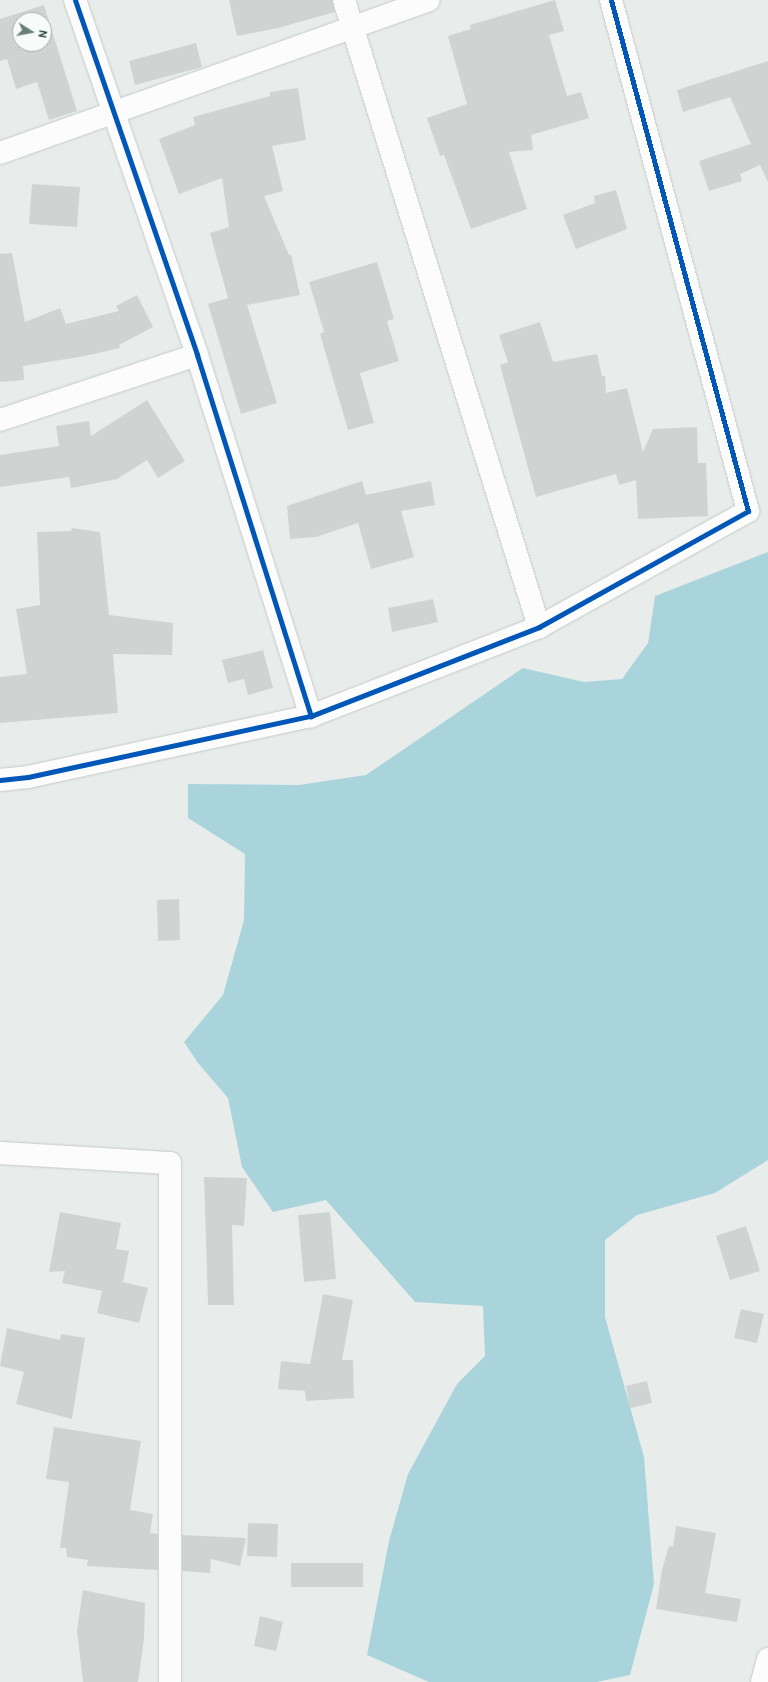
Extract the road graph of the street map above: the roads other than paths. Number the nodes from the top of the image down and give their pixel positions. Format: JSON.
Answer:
{"nodes":[{"id":1,"x":75,"y":0,"type":"edge"},
{"id":2,"x":344,"y":0,"type":"edge"},
{"id":3,"x":429,"y":0,"type":"edge"},
{"id":4,"x":611,"y":0,"type":"edge"},
{"id":5,"x":353,"y":27,"type":"junction"},
{"id":6,"x":114,"y":113,"type":"junction"},
{"id":7,"x":0,"y":153,"type":"edge"},
{"id":8,"x":197,"y":355,"type":"junction"},
{"id":9,"x":0,"y":420,"type":"edge"},
{"id":10,"x":539,"y":627,"type":"junction"},
{"id":11,"x":311,"y":716,"type":"junction"},
{"id":12,"x":0,"y":780,"type":"edge"},
{"id":13,"x":0,"y":1153,"type":"edge"},
{"id":14,"x":768,"y":1659,"type":"edge"},
{"id":15,"x":170,"y":1682,"type":"edge"},
{"id":16,"x":762,"y":1682,"type":"edge"}],
"edges":[{"from":1,"to":6,"type":"street"},
{"from":2,"to":5,"type":"street"},
{"from":3,"to":5,"type":"street"},
{"from":4,"to":10,"type":"street"},
{"from":5,"to":6,"type":"street"},
{"from":5,"to":10,"type":"street"},
{"from":6,"to":7,"type":"street"},
{"from":6,"to":8,"type":"street"},
{"from":8,"to":9,"type":"street"},
{"from":8,"to":11,"type":"street"},
{"from":10,"to":11,"type":"street"},
{"from":11,"to":12,"type":"street"},
{"from":13,"to":15,"type":"street"},
{"from":14,"to":16,"type":"street"}]}
